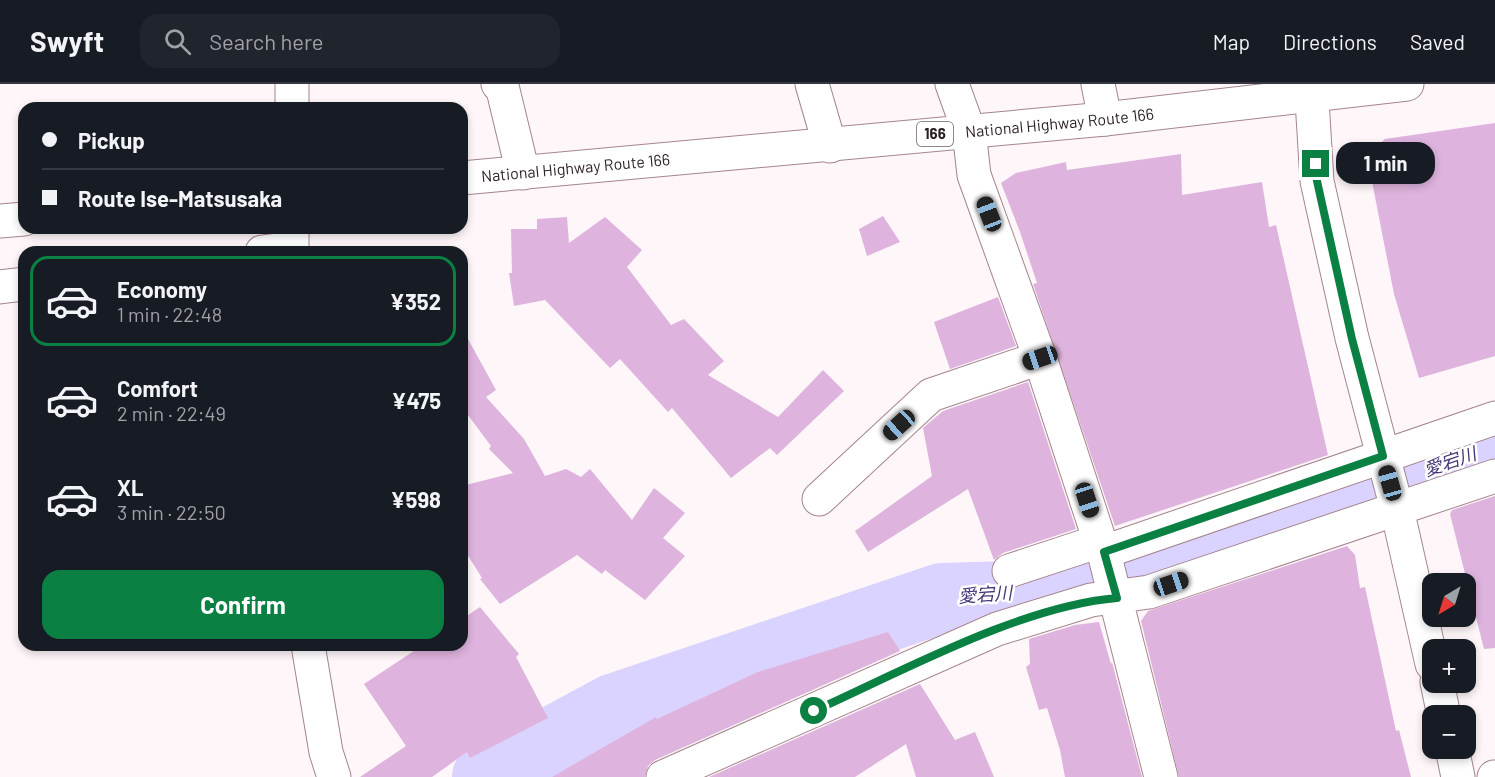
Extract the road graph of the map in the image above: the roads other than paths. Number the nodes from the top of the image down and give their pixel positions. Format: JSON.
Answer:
{"nodes":[{"id":1,"x":292,"y":84,"type":"edge"},
{"id":2,"x":498,"y":84,"type":"edge"},
{"id":3,"x":812,"y":84,"type":"edge"},
{"id":4,"x":952,"y":84,"type":"edge"},
{"id":5,"x":1098,"y":84,"type":"edge"},
{"id":6,"x":1407,"y":84,"type":"edge"},
{"id":7,"x":1311,"y":90,"type":"edge"},
{"id":8,"x":292,"y":102,"type":"edge"},
{"id":9,"x":1105,"y":119,"type":"junction"},
{"id":10,"x":969,"y":131,"type":"junction"},
{"id":11,"x":830,"y":146,"type":"junction"},
{"id":12,"x":523,"y":173,"type":"junction"},
{"id":13,"x":468,"y":178,"type":"edge"},
{"id":14,"x":18,"y":220,"type":"edge"},
{"id":15,"x":0,"y":221,"type":"edge"},
{"id":16,"x":18,"y":285,"type":"edge"},
{"id":17,"x":0,"y":287,"type":"edge"},
{"id":18,"x":1040,"y":358,"type":"junction"},
{"id":19,"x":1495,"y":418,"type":"edge"},
{"id":20,"x":1383,"y":458,"type":"junction"},
{"id":21,"x":1495,"y":476,"type":"edge"},
{"id":22,"x":819,"y":499,"type":"dead end"},
{"id":23,"x":1397,"y":507,"type":"junction"},
{"id":24,"x":1108,"y":567,"type":"junction"},
{"id":25,"x":1009,"y":571,"type":"dead end"},
{"id":26,"x":1426,"y":639,"type":"edge"},
{"id":27,"x":309,"y":651,"type":"edge"},
{"id":28,"x":1454,"y":759,"type":"edge"},
{"id":29,"x":334,"y":777,"type":"edge"},
{"id":30,"x":663,"y":777,"type":"edge"},
{"id":31,"x":1161,"y":777,"type":"edge"},
{"id":32,"x":1458,"y":777,"type":"edge"}],
"edges":[{"from":1,"to":8,"type":"main road"},
{"from":2,"to":12,"type":"main road"},
{"from":3,"to":11,"type":"main road"},
{"from":4,"to":10,"type":"main road"},
{"from":5,"to":9,"type":"main road"},
{"from":6,"to":7,"type":"main road","name":"National Highway Route 166","number":"166"},
{"from":7,"to":9,"type":"main road","name":"National Highway Route 166","number":"166"},
{"from":7,"to":20,"type":"main road"},
{"from":9,"to":10,"type":"main road","name":"National Highway Route 166","number":"166"},
{"from":10,"to":11,"type":"main road","name":"National Highway Route 166","number":"166"},
{"from":10,"to":18,"type":"main road"},
{"from":11,"to":12,"type":"main road","name":"National Highway Route 166","number":"166"},
{"from":12,"to":13,"type":"main road","name":"National Highway Route 166","number":"166"},
{"from":14,"to":15,"type":"main road"},
{"from":16,"to":17,"type":"main road"},
{"from":18,"to":22,"type":"main road"},
{"from":18,"to":24,"type":"main road"},
{"from":19,"to":20,"type":"main road"},
{"from":20,"to":23,"type":"main road"},
{"from":20,"to":24,"type":"main road"},
{"from":21,"to":23,"type":"main road"},
{"from":23,"to":24,"type":"main road"},
{"from":23,"to":26,"type":"main road"},
{"from":24,"to":25,"type":"main road"},
{"from":24,"to":30,"type":"main road"},
{"from":24,"to":31,"type":"main road"},
{"from":27,"to":29,"type":"main road"},
{"from":28,"to":32,"type":"main road"}]}
